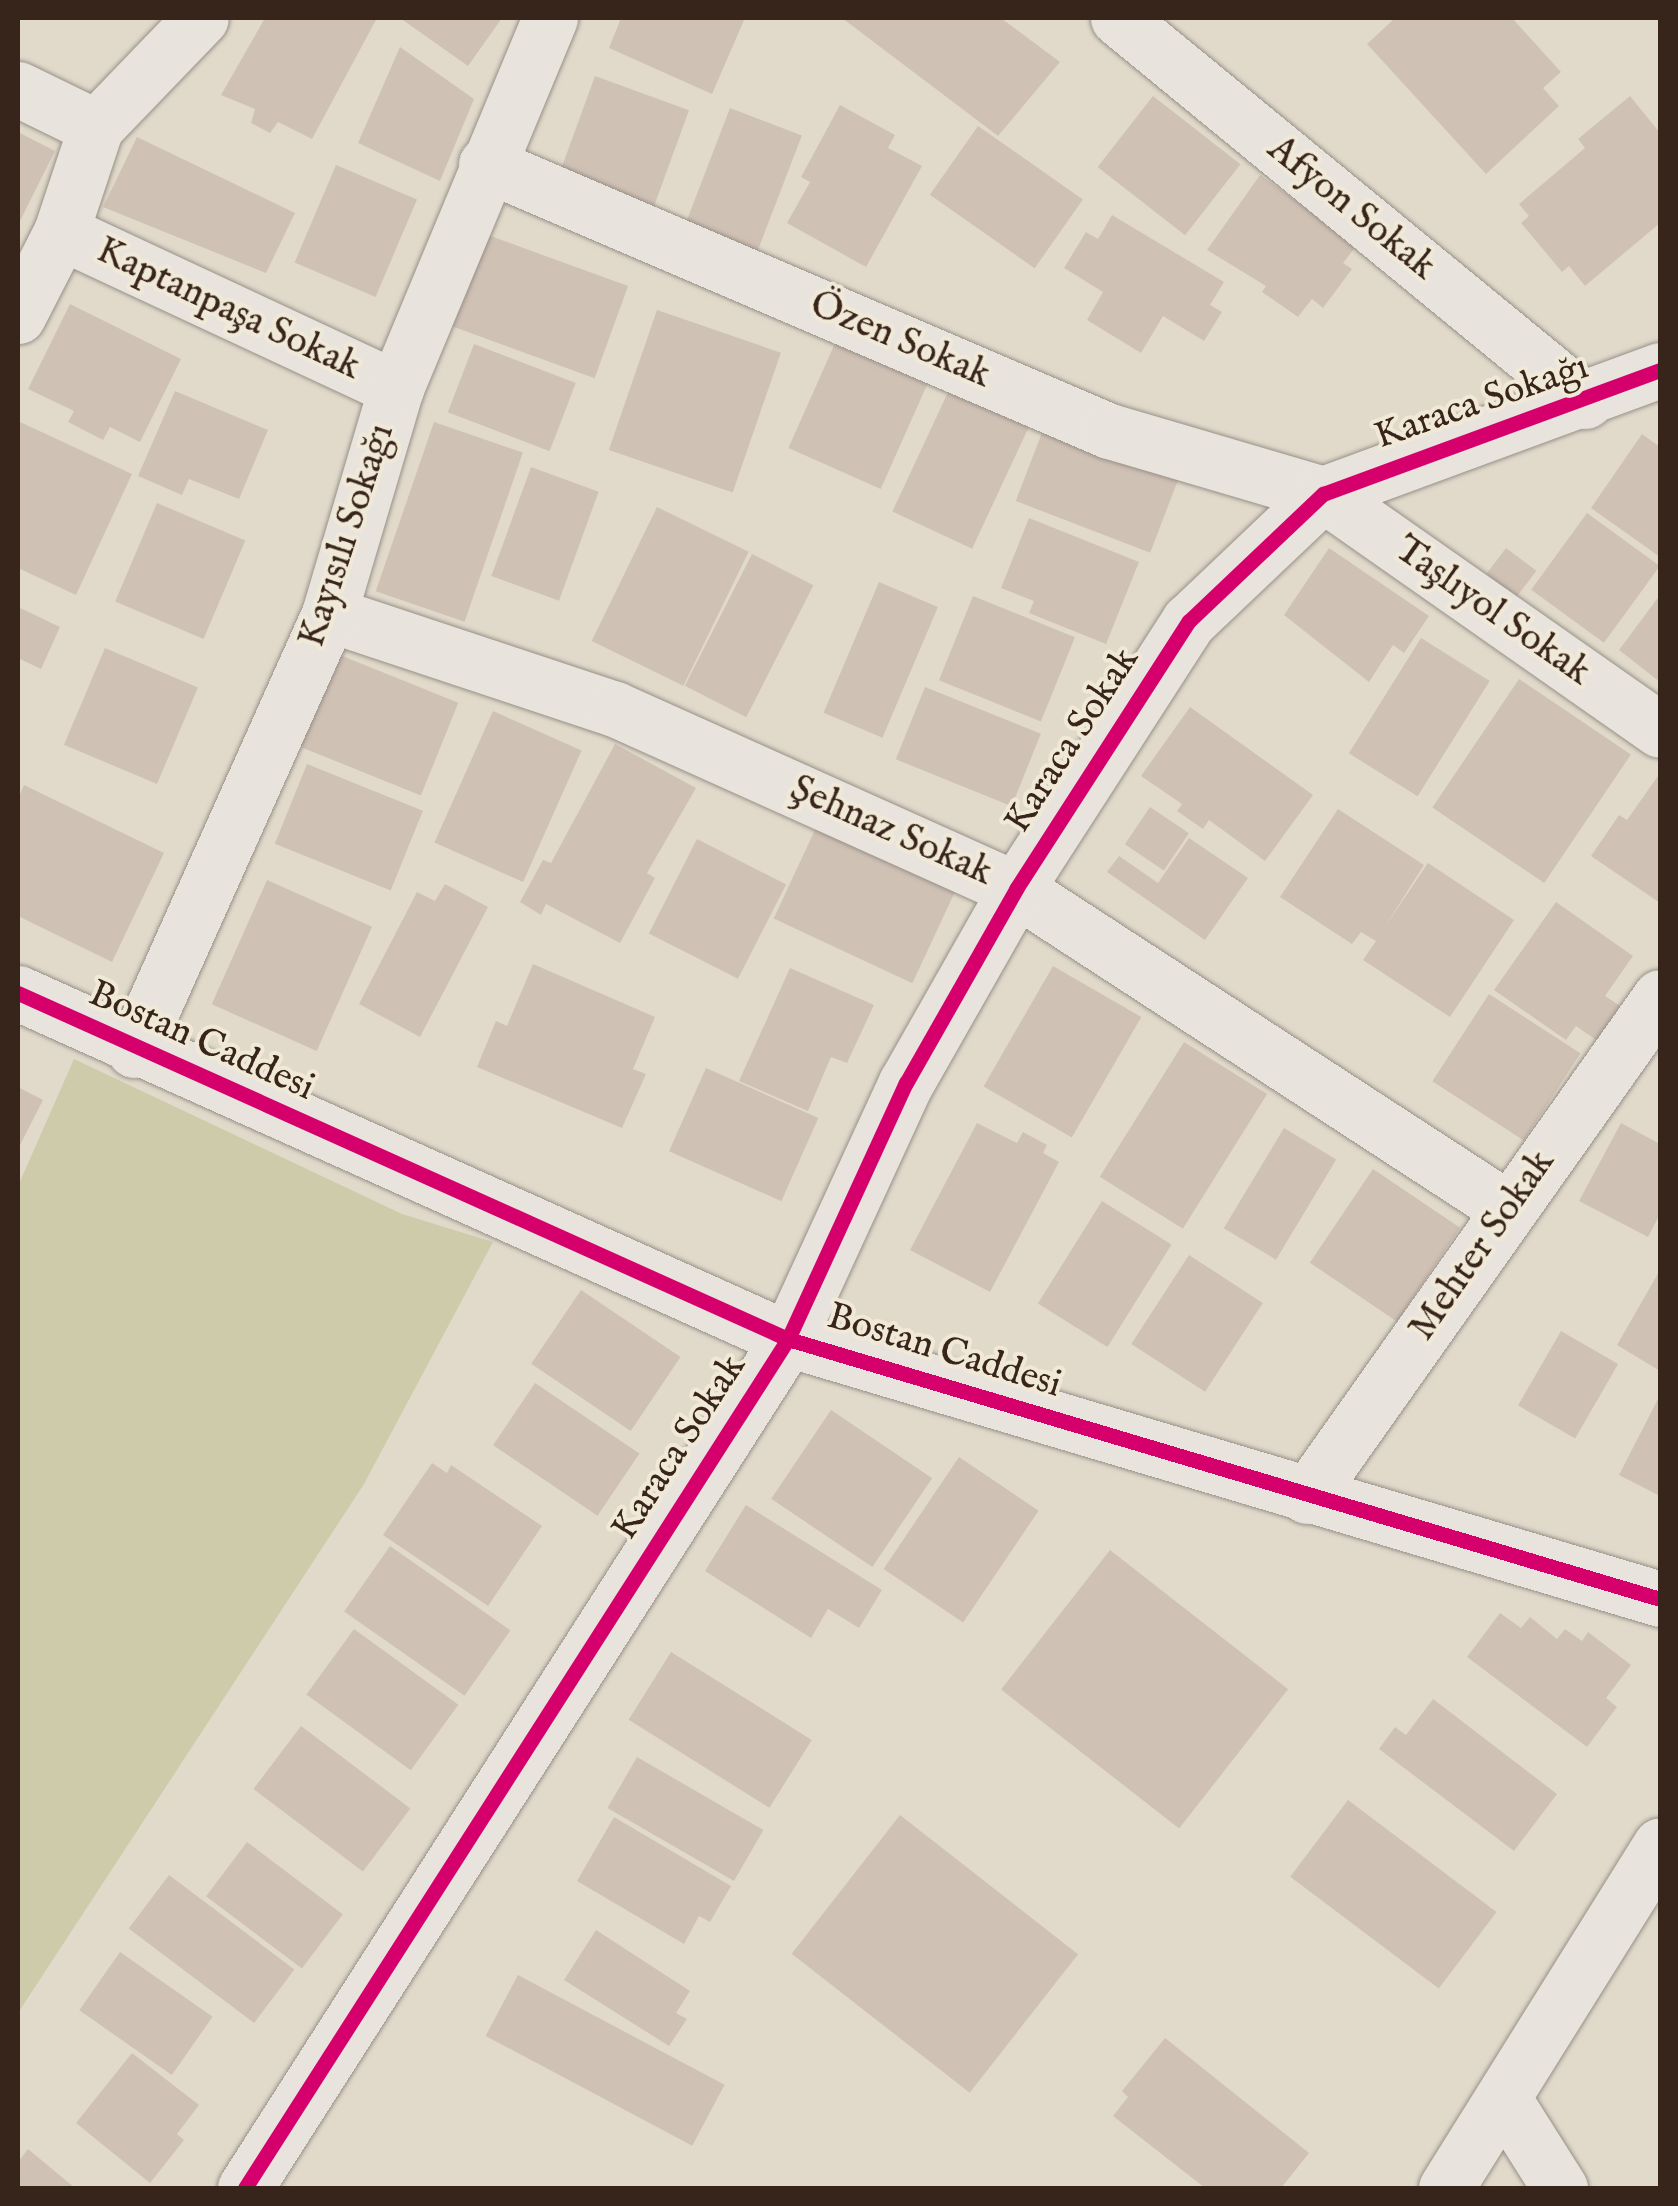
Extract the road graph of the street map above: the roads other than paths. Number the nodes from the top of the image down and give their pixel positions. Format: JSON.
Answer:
{"nodes":[{"id":1,"x":201,"y":18,"type":"edge"},
{"id":2,"x":550,"y":18,"type":"edge"},
{"id":3,"x":1118,"y":18,"type":"edge"},
{"id":4,"x":18,"y":89,"type":"edge"},
{"id":5,"x":96,"y":127,"type":"junction"},
{"id":6,"x":486,"y":164,"type":"junction"},
{"id":7,"x":61,"y":232,"type":"junction"},
{"id":8,"x":18,"y":316,"type":"edge"},
{"id":9,"x":1660,"y":370,"type":"edge"},
{"id":10,"x":396,"y":388,"type":"junction"},
{"id":11,"x":1585,"y":400,"type":"junction"},
{"id":12,"x":1323,"y":494,"type":"junction"},
{"id":13,"x":329,"y":614,"type":"junction"},
{"id":14,"x":1660,"y":730,"type":"edge"},
{"id":15,"x":1016,"y":889,"type":"junction"},
{"id":16,"x":18,"y":993,"type":"edge"},
{"id":17,"x":1660,"y":997,"type":"edge"},
{"id":18,"x":134,"y":1050,"type":"junction"},
{"id":19,"x":1508,"y":1209,"type":"junction"},
{"id":20,"x":788,"y":1339,"type":"junction"},
{"id":21,"x":1307,"y":1496,"type":"junction"},
{"id":22,"x":1660,"y":1599,"type":"edge"},
{"id":23,"x":1660,"y":1844,"type":"edge"},
{"id":24,"x":1503,"y":2098,"type":"junction"},
{"id":25,"x":245,"y":2188,"type":"edge"},
{"id":26,"x":1446,"y":2188,"type":"edge"},
{"id":27,"x":1560,"y":2188,"type":"edge"}],
"edges":[{"from":1,"to":5,"type":"street"},
{"from":2,"to":6,"type":"street","name":"Kayısılı Sokağı"},
{"from":3,"to":11,"type":"street","name":"Afyon Sokak"},
{"from":4,"to":5,"type":"street"},
{"from":5,"to":7,"type":"street"},
{"from":6,"to":10,"type":"street","name":"Kayısılı Sokağı"},
{"from":6,"to":12,"type":"street","name":"Özen Sokak"},
{"from":7,"to":8,"type":"street"},
{"from":7,"to":10,"type":"street","name":"Kaptanpaşa Sokak"},
{"from":9,"to":11,"type":"street","name":"Karaca Sokağı"},
{"from":10,"to":13,"type":"street","name":"Kayısılı Sokağı"},
{"from":11,"to":12,"type":"street","name":"Karaca Sokağı"},
{"from":12,"to":14,"type":"street","name":"Taşlıyol Sokak"},
{"from":12,"to":15,"type":"street","name":"Karaca Sokak"},
{"from":13,"to":15,"type":"street","name":"Şehnaz Sokak"},
{"from":13,"to":18,"type":"street","name":"Kayısılı Sokağı"},
{"from":15,"to":19,"type":"street","name":"Şehnaz Sokak"},
{"from":15,"to":20,"type":"street","name":"Karaca Sokak"},
{"from":16,"to":18,"type":"street","name":"Bostan Caddesi"},
{"from":17,"to":19,"type":"street","name":"Mehter Sokak"},
{"from":18,"to":20,"type":"street","name":"Bostan Caddesi"},
{"from":19,"to":21,"type":"street","name":"Mehter Sokak"},
{"from":20,"to":21,"type":"street","name":"Bostan Caddesi"},
{"from":20,"to":25,"type":"street","name":"Karaca Sokak"},
{"from":21,"to":22,"type":"street","name":"Bostan Caddesi"},
{"from":23,"to":24,"type":"street"},
{"from":24,"to":26,"type":"street"},
{"from":24,"to":27,"type":"street"}]}
